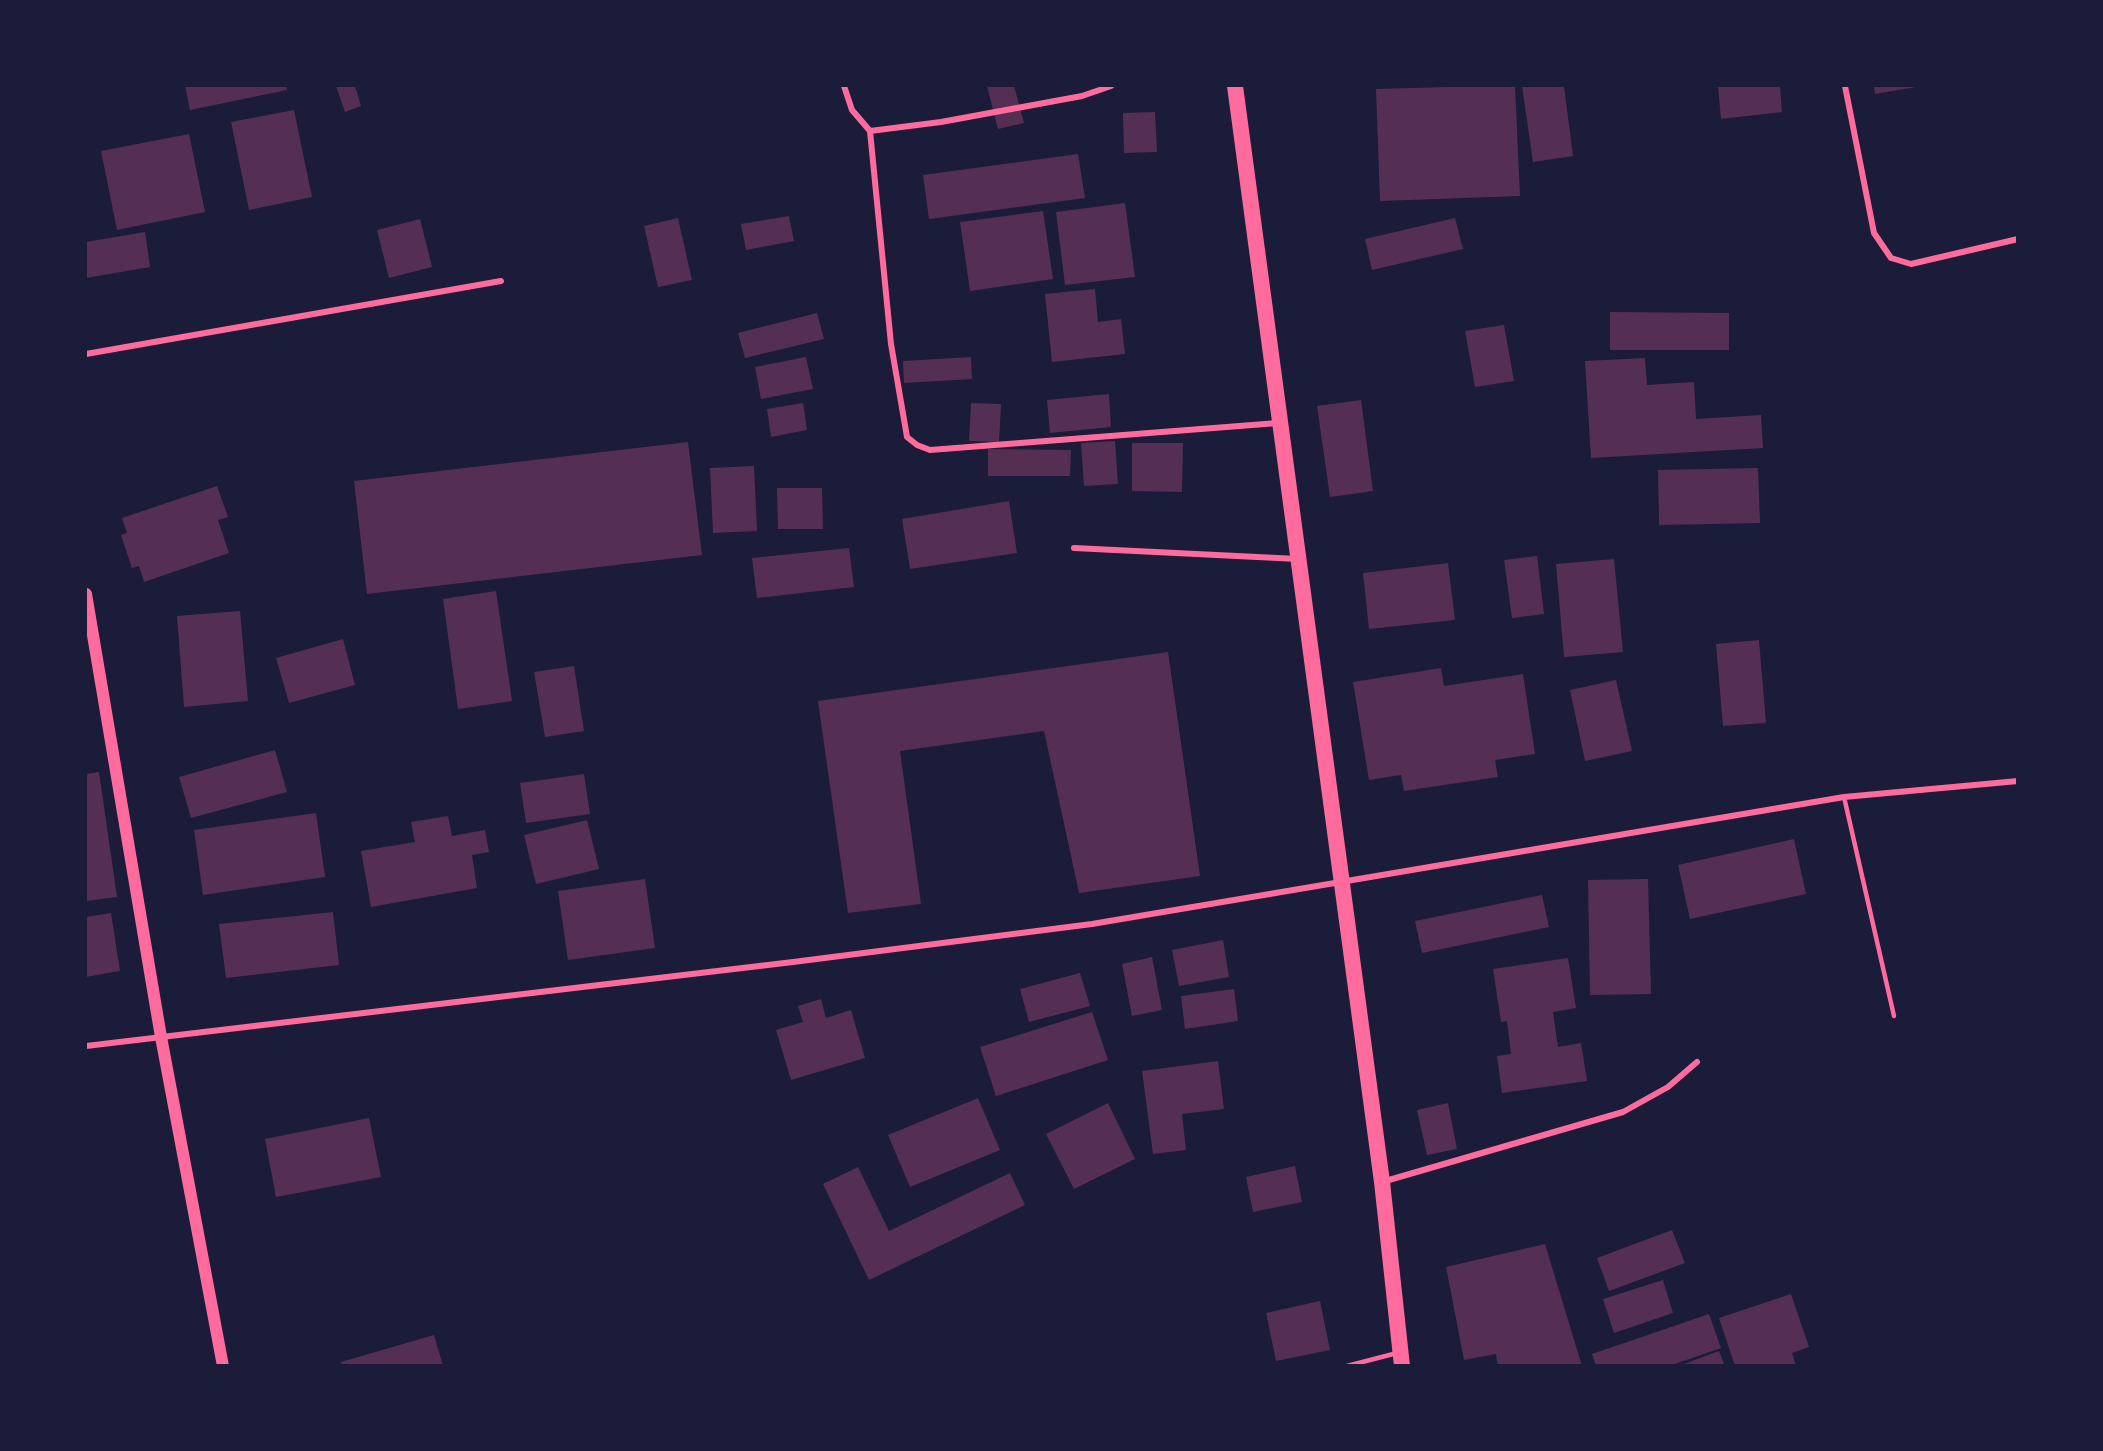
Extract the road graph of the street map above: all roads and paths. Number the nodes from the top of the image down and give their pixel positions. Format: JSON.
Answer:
{"nodes":[{"id":1,"x":844,"y":86,"type":"edge"},
{"id":2,"x":1111,"y":86,"type":"edge"},
{"id":3,"x":1235,"y":86,"type":"edge"},
{"id":4,"x":1845,"y":86,"type":"edge"},
{"id":5,"x":870,"y":131,"type":"junction"},
{"id":6,"x":2018,"y":239,"type":"edge"},
{"id":7,"x":501,"y":281,"type":"dead end"},
{"id":8,"x":86,"y":354,"type":"edge"},
{"id":9,"x":1280,"y":423,"type":"junction"},
{"id":10,"x":1074,"y":548,"type":"dead end"},
{"id":11,"x":1299,"y":559,"type":"junction"},
{"id":12,"x":86,"y":594,"type":"edge"},
{"id":13,"x":2018,"y":781,"type":"edge"},
{"id":14,"x":1845,"y":797,"type":"junction"},
{"id":15,"x":1341,"y":882,"type":"junction"},
{"id":16,"x":1894,"y":1016,"type":"dead end"},
{"id":17,"x":161,"y":1037,"type":"junction"},
{"id":18,"x":86,"y":1046,"type":"edge"},
{"id":19,"x":1697,"y":1062,"type":"dead end"},
{"id":20,"x":1382,"y":1182,"type":"junction"},
{"id":21,"x":1400,"y":1359,"type":"edge"},
{"id":22,"x":223,"y":1365,"type":"edge"},
{"id":23,"x":1347,"y":1365,"type":"edge"}],
"edges":[{"from":1,"to":5,"type":"street"},
{"from":2,"to":5,"type":"street"},
{"from":3,"to":9,"type":"highway"},
{"from":4,"to":6,"type":"street"},
{"from":5,"to":9,"type":"street"},
{"from":7,"to":8,"type":"street"},
{"from":9,"to":11,"type":"highway"},
{"from":10,"to":11,"type":"street"},
{"from":11,"to":15,"type":"highway"},
{"from":12,"to":17,"type":"main road"},
{"from":13,"to":14,"type":"street"},
{"from":14,"to":15,"type":"street"},
{"from":14,"to":16,"type":"lane"},
{"from":15,"to":17,"type":"street"},
{"from":15,"to":20,"type":"highway"},
{"from":17,"to":18,"type":"street"},
{"from":17,"to":22,"type":"main road"},
{"from":19,"to":20,"type":"street"},
{"from":20,"to":21,"type":"highway"},
{"from":21,"to":23,"type":"lane"}]}
